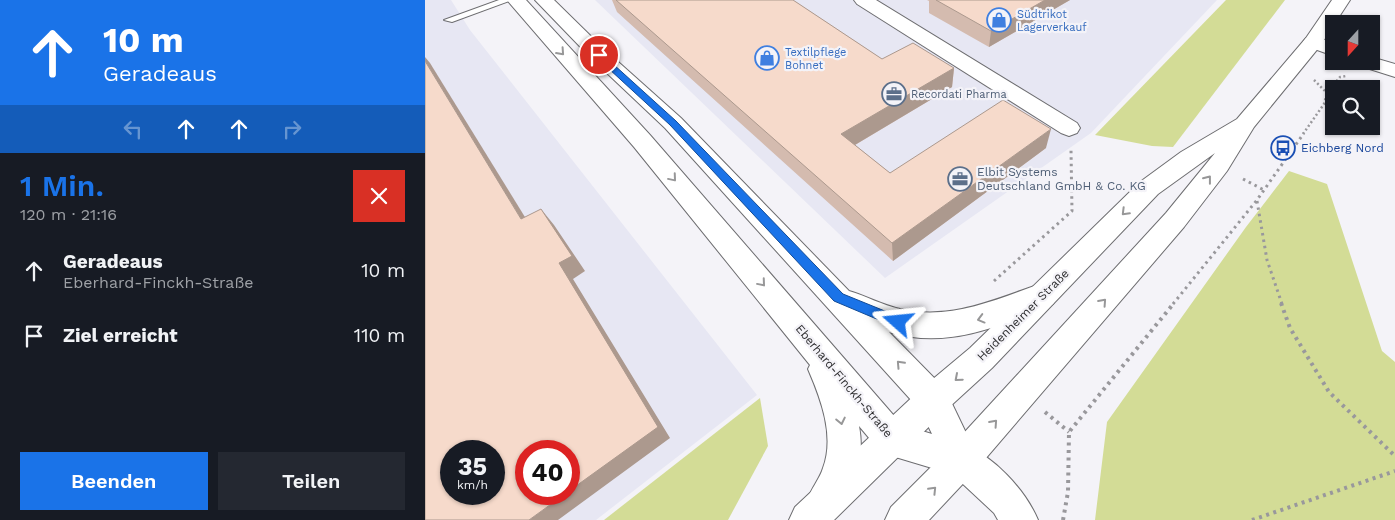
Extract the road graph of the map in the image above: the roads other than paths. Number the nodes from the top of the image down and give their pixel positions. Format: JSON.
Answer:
{"nodes":[{"id":1,"x":509,"y":0,"type":"edge"},
{"id":2,"x":516,"y":0,"type":"edge"},
{"id":3,"x":544,"y":0,"type":"edge"},
{"id":4,"x":863,"y":0,"type":"edge"},
{"id":5,"x":1341,"y":0,"type":"edge"},
{"id":6,"x":449,"y":20,"type":"dead end"},
{"id":7,"x":1313,"y":42,"type":"junction"},
{"id":8,"x":1325,"y":47,"type":"edge"},
{"id":9,"x":1380,"y":66,"type":"edge"},
{"id":10,"x":1395,"y":71,"type":"edge"},
{"id":11,"x":1246,"y":122,"type":"junction"},
{"id":12,"x":1069,"y":128,"type":"road end"},
{"id":13,"x":1043,"y":295,"type":"junction"},
{"id":14,"x":839,"y":298,"type":"junction"},
{"id":15,"x":811,"y":343,"type":"junction"},
{"id":16,"x":933,"y":400,"type":"junction"},
{"id":17,"x":892,"y":439,"type":"junction"},
{"id":18,"x":962,"y":460,"type":"junction"},
{"id":19,"x":815,"y":513,"type":"edge"},
{"id":20,"x":904,"y":520,"type":"edge"},
{"id":21,"x":1019,"y":520,"type":"edge"}],
"edges":[{"from":1,"to":6,"type":"lane"},
{"from":2,"to":15,"type":"street","name":"Eberhard-Finckh-Straße","one_way":true},
{"from":3,"to":14,"type":"street"},
{"from":4,"to":12,"type":"street"},
{"from":5,"to":7,"type":"street","name":"Heidenheimer Straße"},
{"from":7,"to":8,"type":"street"},
{"from":7,"to":11,"type":"street","name":"Heidenheimer Straße"},
{"from":9,"to":10,"type":"street"},
{"from":11,"to":13,"type":"street","name":"Heidenheimer Straße","one_way":true},
{"from":18,"to":11,"type":"street","name":"Heidenheimer Straße","one_way":true},
{"from":13,"to":14,"type":"street","one_way":true},
{"from":13,"to":16,"type":"street","name":"Heidenheimer Straße","one_way":true},
{"from":16,"to":14,"type":"street","one_way":true},
{"from":15,"to":17,"type":"street","name":"Eberhard-Finckh-Straße"},
{"from":15,"to":19,"type":"street","one_way":true},
{"from":16,"to":17,"type":"street","name":"Heidenheimer Straße"},
{"from":16,"to":18,"type":"street"},
{"from":17,"to":18,"type":"street","name":"Eberhard-Finckh-Straße"},
{"from":17,"to":19,"type":"street","name":"Heidenheimer Straße"},
{"from":20,"to":18,"type":"street","name":"Heidenheimer Straße","one_way":true},
{"from":18,"to":21,"type":"street"}]}
